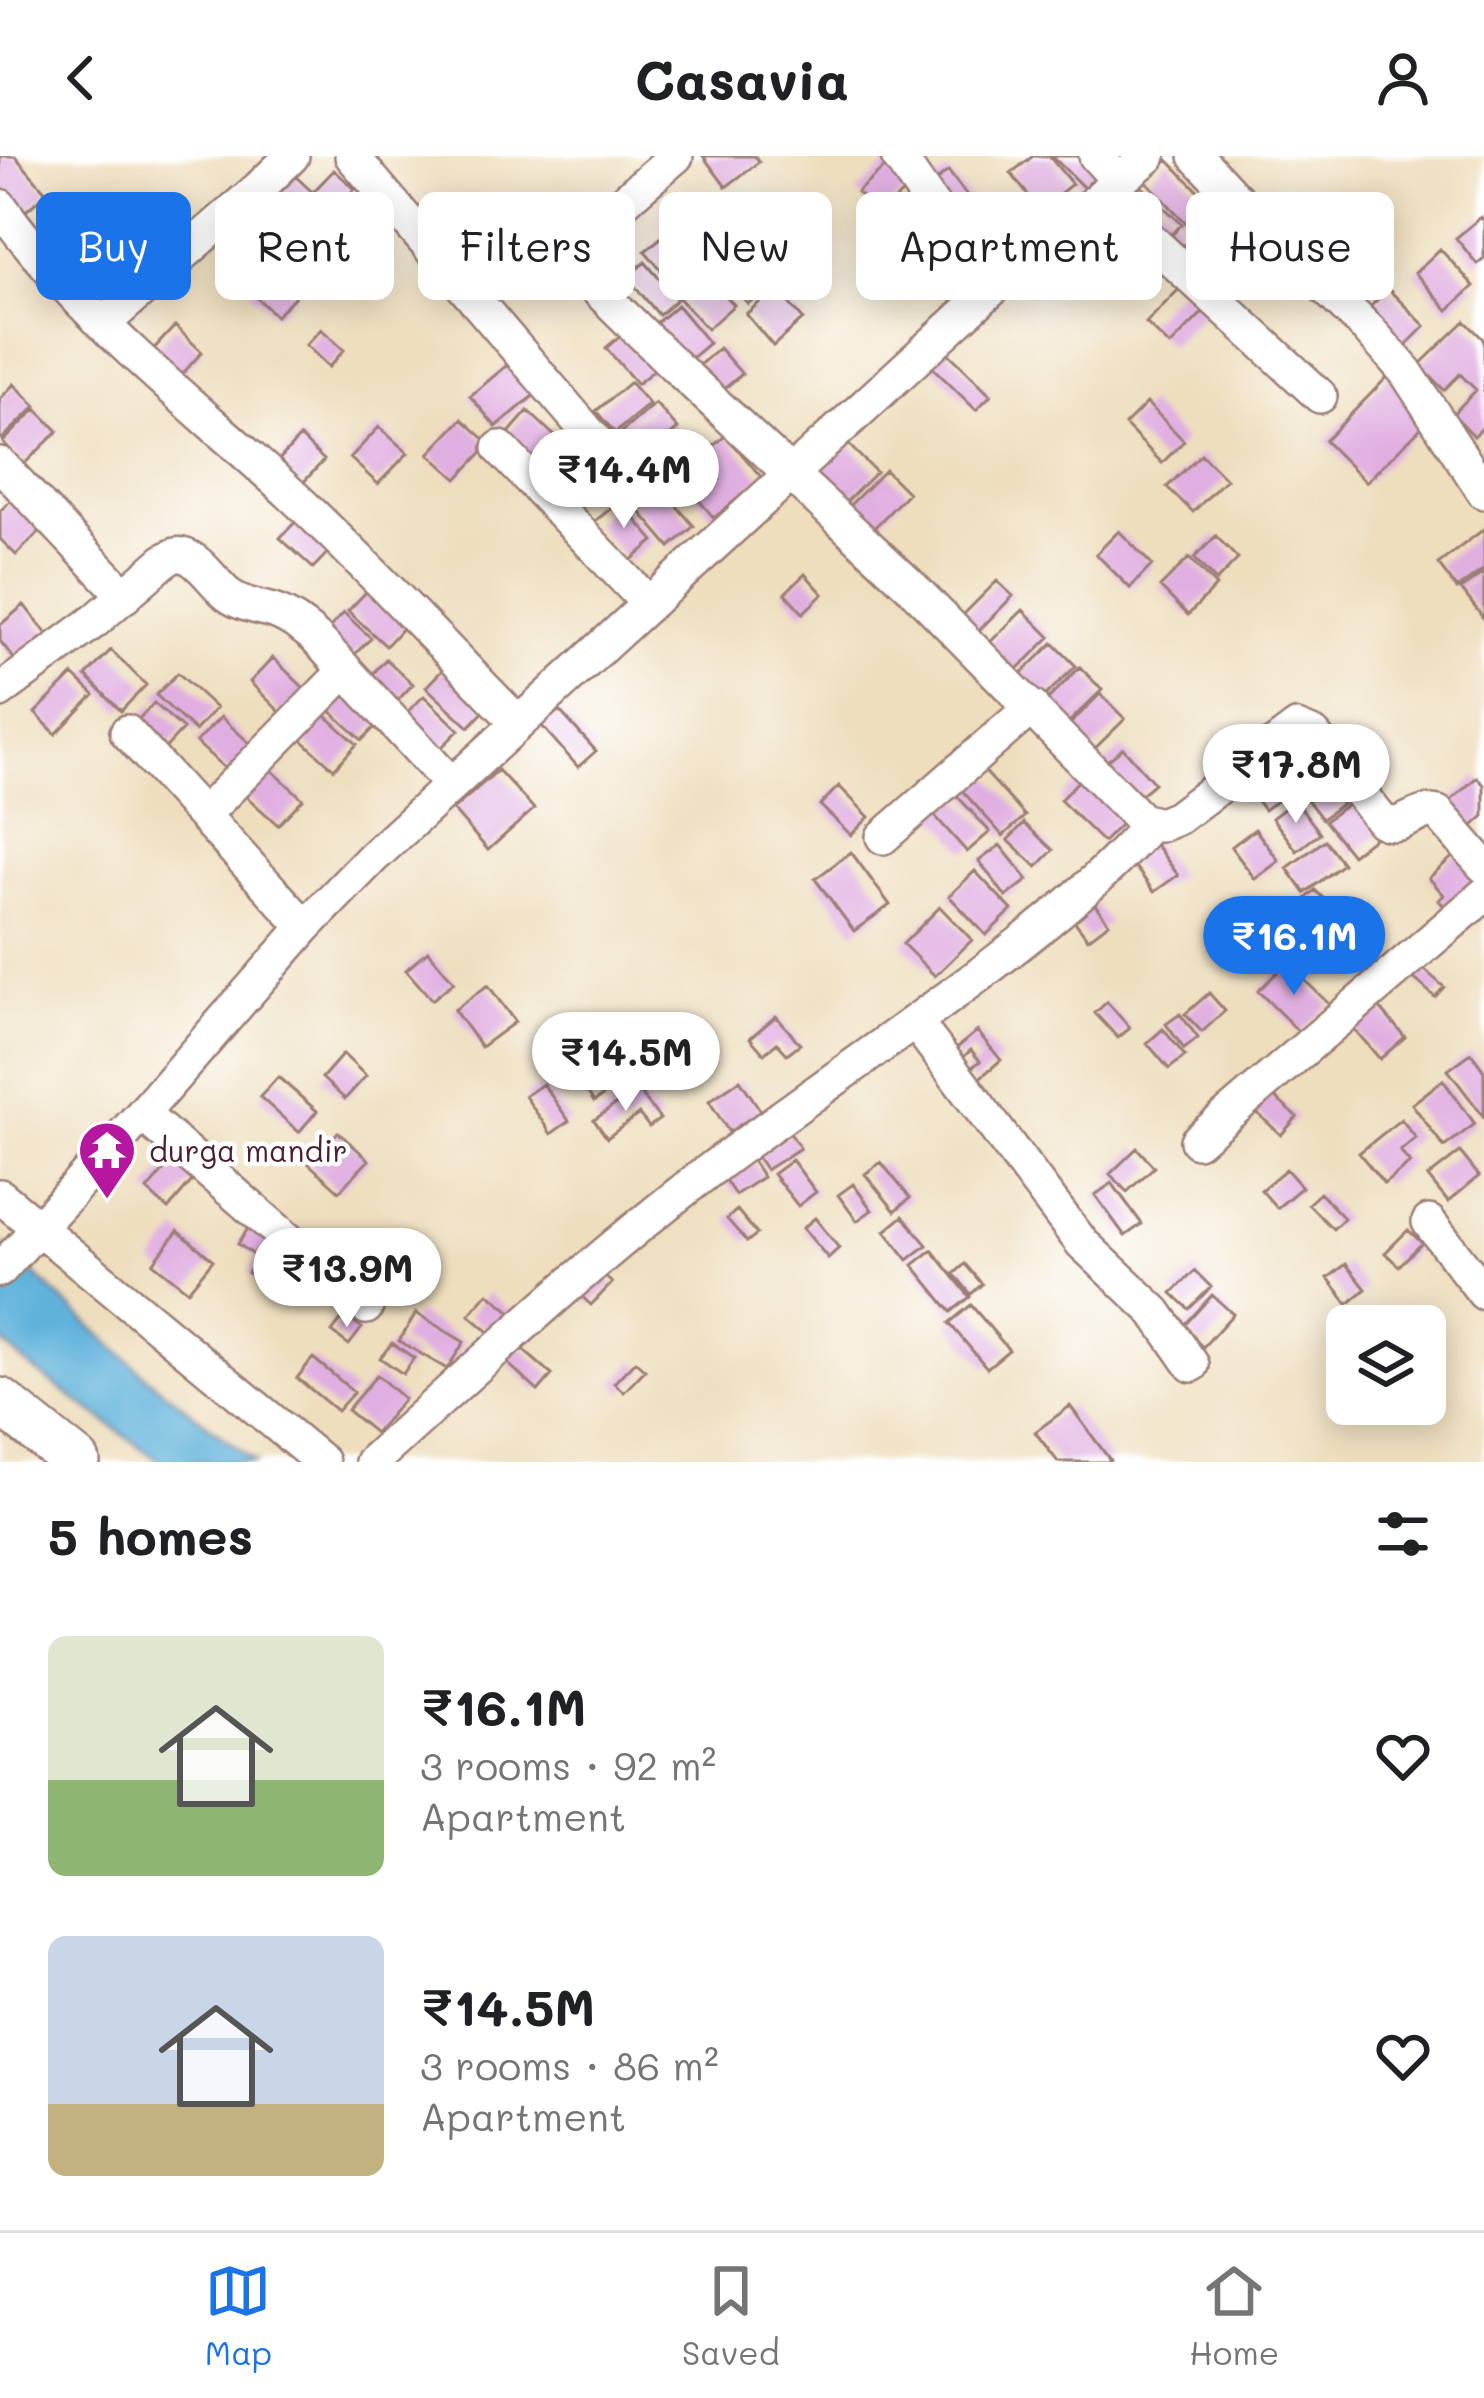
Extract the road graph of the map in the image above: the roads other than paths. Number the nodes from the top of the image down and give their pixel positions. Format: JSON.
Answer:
{"nodes":[{"id":1,"x":292,"y":156,"type":"edge"},
{"id":2,"x":352,"y":156,"type":"edge"},
{"id":3,"x":676,"y":156,"type":"edge"},
{"id":4,"x":898,"y":156,"type":"edge"},
{"id":5,"x":1149,"y":156,"type":"edge"},
{"id":6,"x":1196,"y":156,"type":"edge"},
{"id":7,"x":1106,"y":177,"type":"edge"},
{"id":8,"x":923,"y":192,"type":"edge"},
{"id":9,"x":0,"y":206,"type":"edge"},
{"id":10,"x":981,"y":300,"type":"edge"},
{"id":11,"x":104,"y":322,"type":"junction"},
{"id":12,"x":1320,"y":396,"type":"dead end"},
{"id":13,"x":500,"y":448,"type":"dead end"},
{"id":14,"x":0,"y":464,"type":"edge"},
{"id":15,"x":791,"y":473,"type":"junction"},
{"id":16,"x":628,"y":480,"type":"dead end"},
{"id":17,"x":1484,"y":492,"type":"edge"},
{"id":18,"x":125,"y":596,"type":"junction"},
{"id":19,"x":648,"y":602,"type":"junction"},
{"id":20,"x":345,"y":671,"type":"junction"},
{"id":21,"x":0,"y":691,"type":"edge"},
{"id":22,"x":1033,"y":707,"type":"junction"},
{"id":23,"x":518,"y":722,"type":"junction"},
{"id":24,"x":127,"y":731,"type":"dead end"},
{"id":25,"x":450,"y":783,"type":"junction"},
{"id":26,"x":203,"y":814,"type":"junction"},
{"id":27,"x":1150,"y":824,"type":"junction"},
{"id":28,"x":883,"y":837,"type":"dead end"},
{"id":29,"x":1484,"y":866,"type":"edge"},
{"id":30,"x":1484,"y":895,"type":"edge"},
{"id":31,"x":305,"y":927,"type":"junction"},
{"id":32,"x":916,"y":1023,"type":"junction"},
{"id":33,"x":142,"y":1114,"type":"junction"},
{"id":34,"x":1197,"y":1141,"type":"dead end"},
{"id":35,"x":0,"y":1196,"type":"edge"},
{"id":36,"x":1429,"y":1222,"type":"dead end"},
{"id":37,"x":20,"y":1247,"type":"edge"},
{"id":38,"x":1484,"y":1293,"type":"edge"},
{"id":39,"x":366,"y":1307,"type":"dead end"},
{"id":40,"x":1192,"y":1364,"type":"dead end"},
{"id":41,"x":0,"y":1402,"type":"edge"},
{"id":42,"x":77,"y":1462,"type":"edge"},
{"id":43,"x":322,"y":1462,"type":"edge"},
{"id":44,"x":373,"y":1462,"type":"edge"}],
"edges":[{"from":1,"to":11,"type":"street"},
{"from":2,"to":16,"type":"street"},
{"from":3,"to":15,"type":"street"},
{"from":4,"to":8,"type":"street"},
{"from":5,"to":7,"type":"street"},
{"from":6,"to":17,"type":"street"},
{"from":7,"to":12,"type":"street"},
{"from":9,"to":11,"type":"street"},
{"from":10,"to":15,"type":"street"},
{"from":11,"to":23,"type":"street"},
{"from":13,"to":19,"type":"street"},
{"from":14,"to":18,"type":"street"},
{"from":15,"to":19,"type":"street"},
{"from":15,"to":22,"type":"street"},
{"from":18,"to":20,"type":"street"},
{"from":18,"to":21,"type":"street"},
{"from":19,"to":23,"type":"street"},
{"from":20,"to":25,"type":"street"},
{"from":20,"to":26,"type":"street"},
{"from":22,"to":27,"type":"street"},
{"from":22,"to":28,"type":"street"},
{"from":23,"to":25,"type":"street"},
{"from":24,"to":26,"type":"street"},
{"from":25,"to":31,"type":"street"},
{"from":26,"to":31,"type":"street"},
{"from":27,"to":29,"type":"street"},
{"from":27,"to":32,"type":"street"},
{"from":30,"to":34,"type":"street"},
{"from":31,"to":33,"type":"street"},
{"from":32,"to":40,"type":"street"},
{"from":32,"to":44,"type":"street"},
{"from":33,"to":37,"type":"street"},
{"from":33,"to":39,"type":"street"},
{"from":35,"to":37,"type":"street"},
{"from":36,"to":38,"type":"street"},
{"from":37,"to":43,"type":"street"},
{"from":41,"to":42,"type":"main road"}]}
